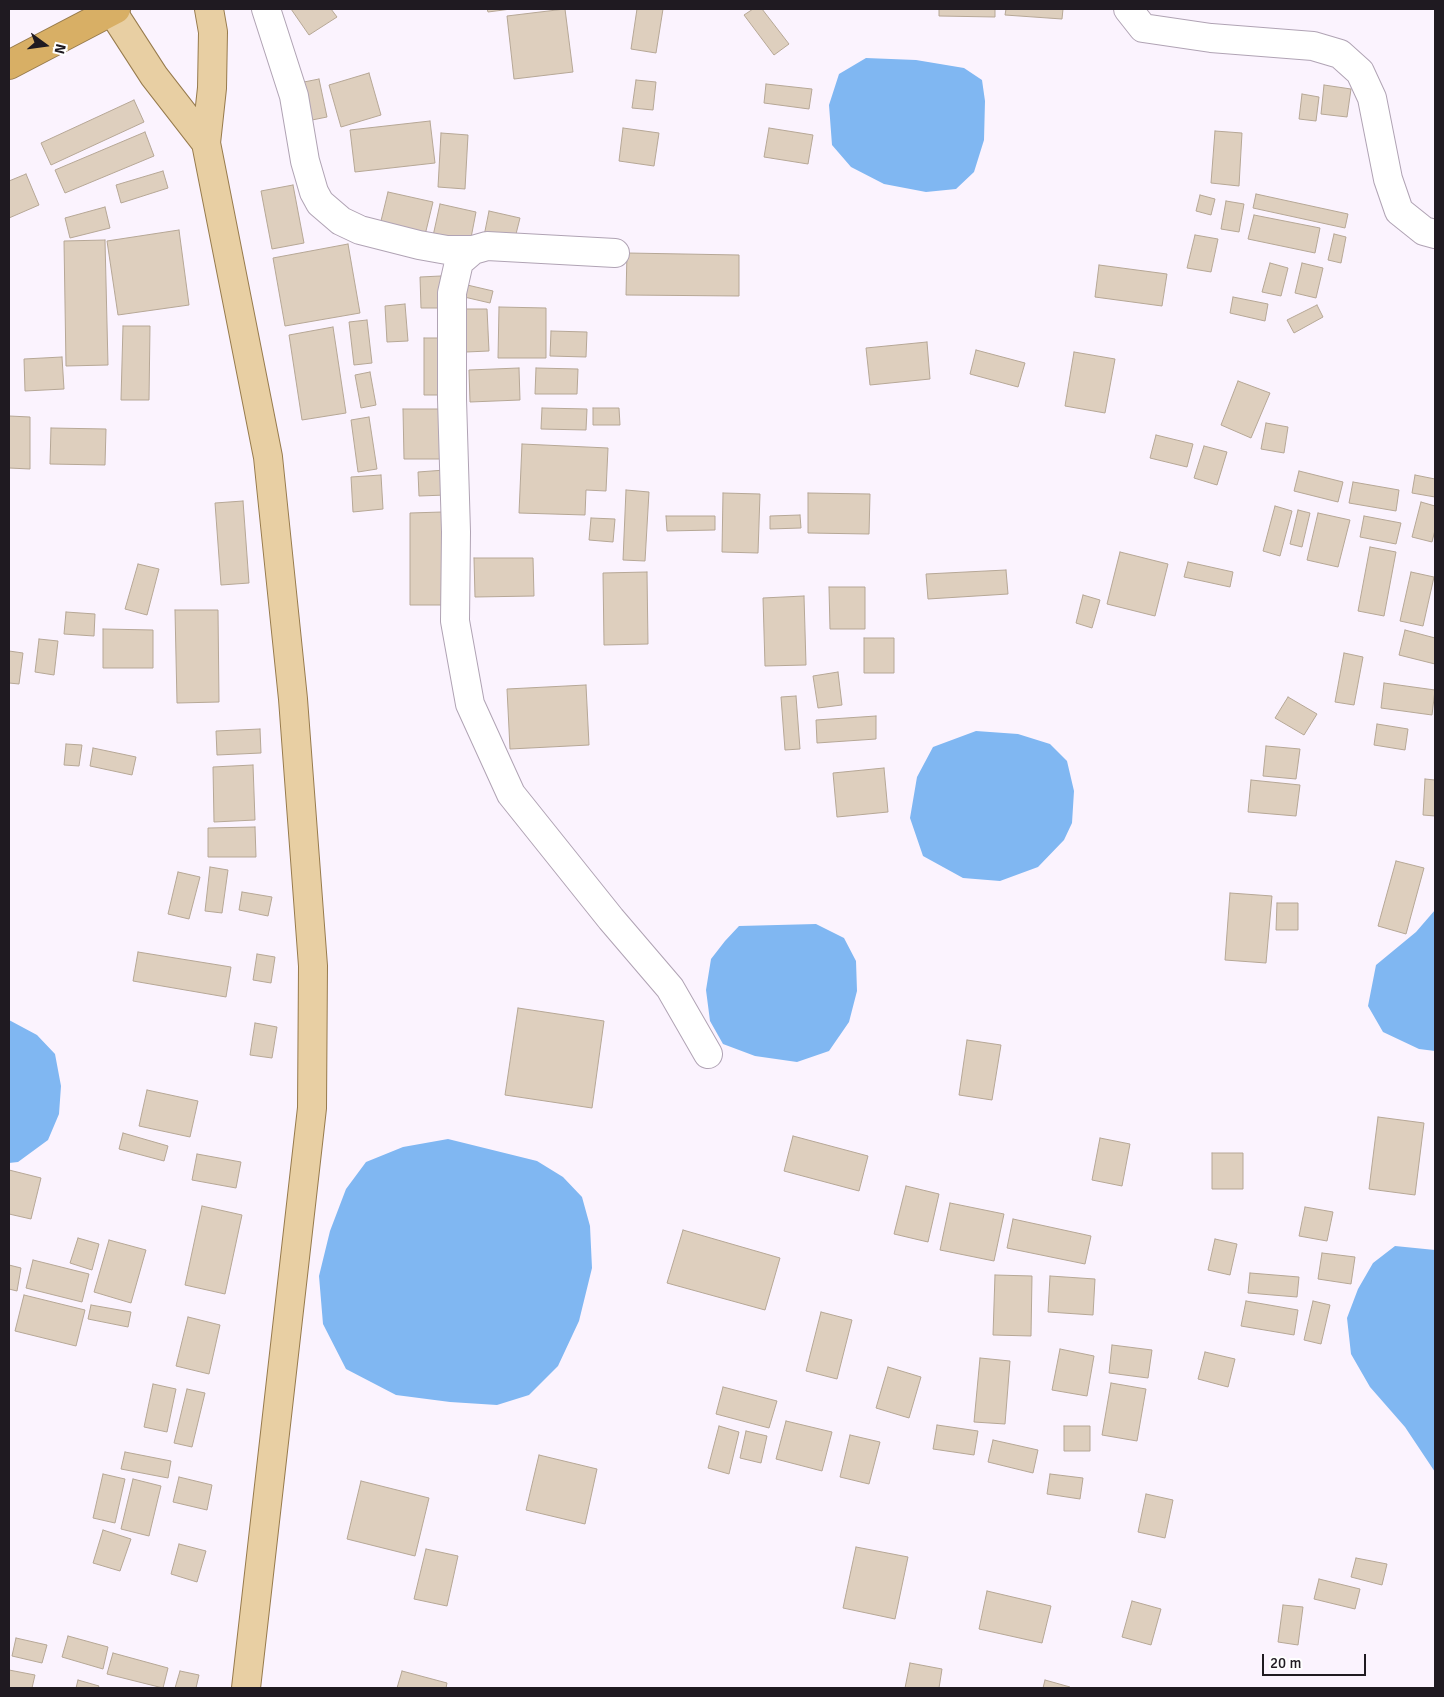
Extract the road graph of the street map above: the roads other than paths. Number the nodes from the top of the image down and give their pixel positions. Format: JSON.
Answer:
{"nodes":[{"id":1,"x":209,"y":9,"type":"edge"},
{"id":2,"x":266,"y":9,"type":"edge"},
{"id":3,"x":1128,"y":9,"type":"edge"},
{"id":4,"x":114,"y":10,"type":"edge"},
{"id":5,"x":9,"y":65,"type":"edge"},
{"id":6,"x":206,"y":143,"type":"junction"},
{"id":7,"x":1435,"y":234,"type":"edge"},
{"id":8,"x":474,"y":250,"type":"junction"},
{"id":9,"x":615,"y":253,"type":"dead end"},
{"id":10,"x":708,"y":1054,"type":"dead end"},
{"id":11,"x":246,"y":1688,"type":"edge"}],
"edges":[{"from":1,"to":6,"type":"main road"},
{"from":2,"to":8,"type":"street"},
{"from":3,"to":7,"type":"street"},
{"from":4,"to":5,"type":"highway"},
{"from":4,"to":6,"type":"main road"},
{"from":6,"to":11,"type":"main road"},
{"from":8,"to":9,"type":"street"},
{"from":8,"to":10,"type":"street"}]}
